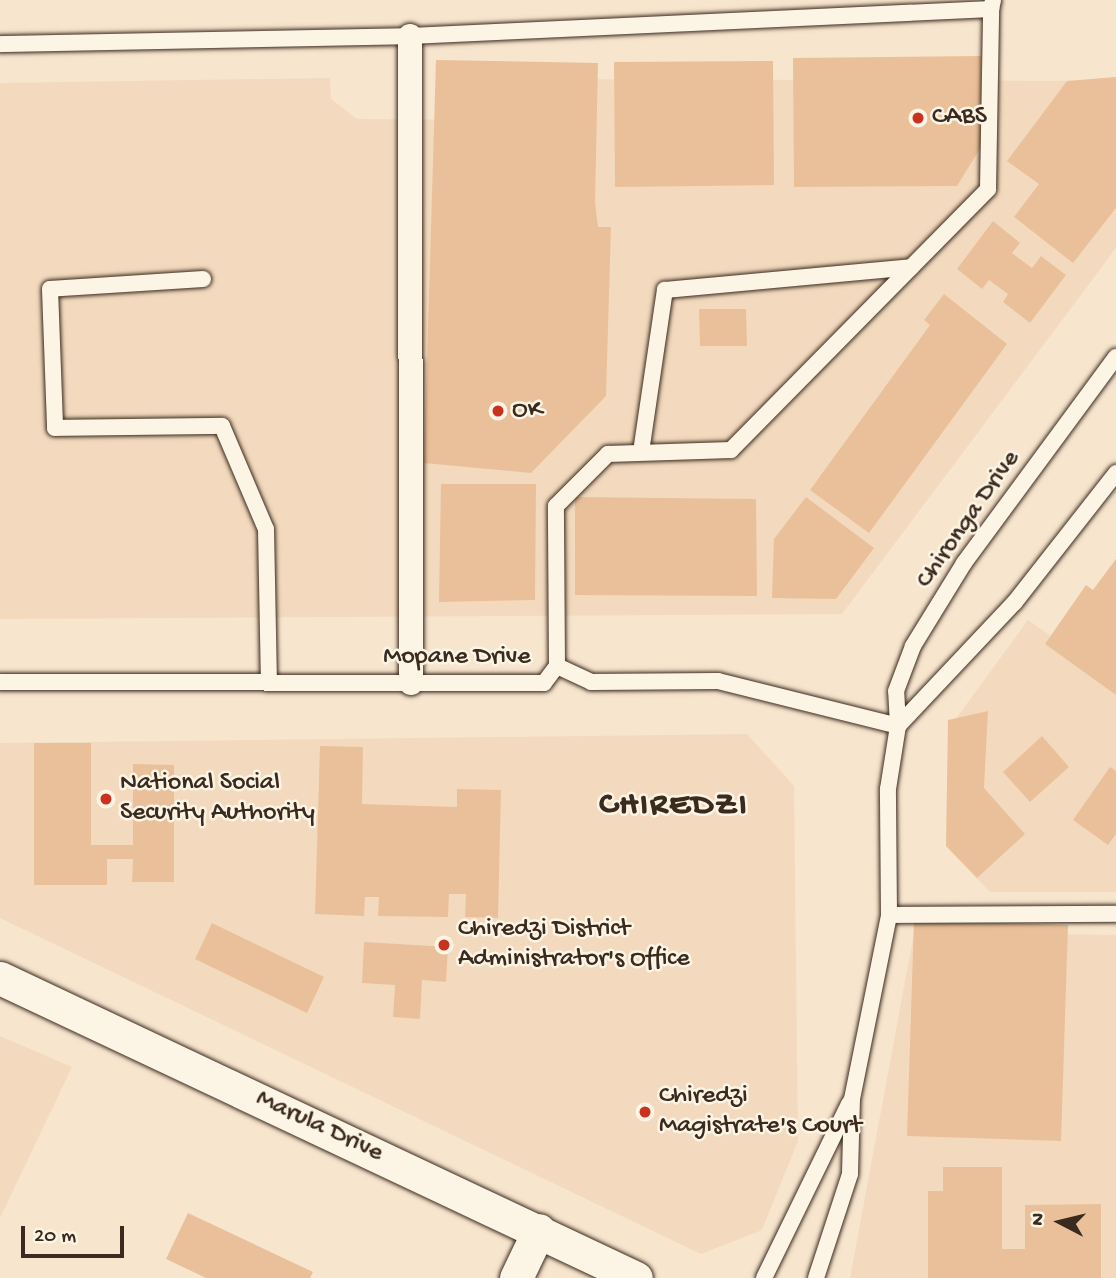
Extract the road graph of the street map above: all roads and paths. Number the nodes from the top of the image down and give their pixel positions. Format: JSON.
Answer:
{"nodes":[{"id":1,"x":992,"y":5,"type":"edge"},
{"id":2,"x":410,"y":36,"type":"junction"},
{"id":3,"x":0,"y":44,"type":"edge"},
{"id":4,"x":911,"y":267,"type":"junction"},
{"id":5,"x":203,"y":279,"type":"dead end"},
{"id":6,"x":1116,"y":357,"type":"edge"},
{"id":7,"x":641,"y":453,"type":"junction"},
{"id":8,"x":1116,"y":472,"type":"edge"},
{"id":9,"x":557,"y":666,"type":"junction"},
{"id":10,"x":0,"y":682,"type":"edge"},
{"id":11,"x":269,"y":683,"type":"junction"},
{"id":12,"x":411,"y":683,"type":"junction"},
{"id":13,"x":898,"y":726,"type":"junction"},
{"id":14,"x":1116,"y":914,"type":"edge"},
{"id":15,"x":889,"y":915,"type":"junction"},
{"id":16,"x":0,"y":978,"type":"edge"},
{"id":17,"x":852,"y":1099,"type":"junction"},
{"id":18,"x":540,"y":1230,"type":"junction"},
{"id":19,"x":516,"y":1278,"type":"edge"},
{"id":20,"x":636,"y":1278,"type":"edge"},
{"id":21,"x":764,"y":1278,"type":"edge"},
{"id":22,"x":816,"y":1278,"type":"edge"}],
"edges":[{"from":1,"to":2,"type":"lane"},
{"from":1,"to":4,"type":"lane"},
{"from":2,"to":3,"type":"lane"},
{"from":2,"to":12,"type":"street"},
{"from":4,"to":7,"type":"lane"},
{"from":4,"to":7,"type":"lane"},
{"from":5,"to":11,"type":"lane"},
{"from":6,"to":13,"type":"lane","name":"Chironga Drive"},
{"from":7,"to":9,"type":"lane"},
{"from":8,"to":13,"type":"lane"},
{"from":9,"to":12,"type":"lane","name":"Mopane Drive"},
{"from":9,"to":13,"type":"lane","name":"Mopane Drive"},
{"from":10,"to":11,"type":"lane","name":"Mopane Drive"},
{"from":11,"to":12,"type":"lane","name":"Mopane Drive"},
{"from":13,"to":15,"type":"lane","name":"Chironga Drive"},
{"from":14,"to":15,"type":"lane"},
{"from":15,"to":17,"type":"lane","name":"Chironga Drive"},
{"from":16,"to":18,"type":"street","name":"Marula Drive"},
{"from":17,"to":21,"type":"lane"},
{"from":17,"to":22,"type":"lane"},
{"from":18,"to":19,"type":"street"},
{"from":18,"to":20,"type":"street","name":"Marula Drive"}]}
